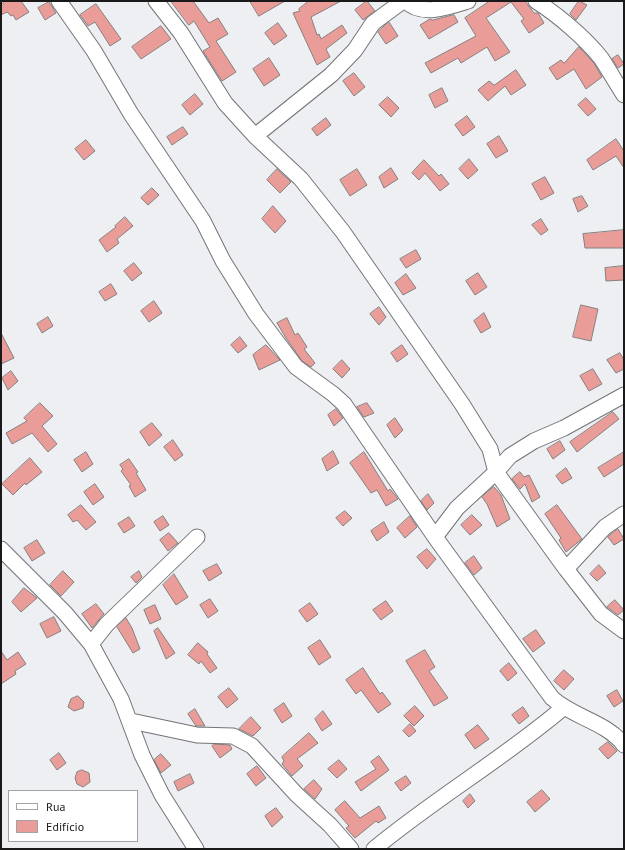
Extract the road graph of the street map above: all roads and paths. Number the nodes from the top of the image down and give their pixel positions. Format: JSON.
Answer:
{"nodes":[{"id":1,"x":58,"y":1,"type":"edge"},
{"id":2,"x":156,"y":1,"type":"edge"},
{"id":3,"x":403,"y":1,"type":"edge"},
{"id":4,"x":406,"y":1,"type":"edge"},
{"id":5,"x":468,"y":1,"type":"edge"},
{"id":6,"x":536,"y":1,"type":"edge"},
{"id":7,"x":624,"y":95,"type":"edge"},
{"id":8,"x":255,"y":136,"type":"junction"},
{"id":9,"x":624,"y":395,"type":"edge"},
{"id":10,"x":496,"y":472,"type":"junction"},
{"id":11,"x":624,"y":514,"type":"edge"},
{"id":12,"x":197,"y":537,"type":"dead end"},
{"id":13,"x":435,"y":537,"type":"junction"},
{"id":14,"x":1,"y":549,"type":"edge"},
{"id":15,"x":566,"y":569,"type":"junction"},
{"id":16,"x":624,"y":631,"type":"edge"},
{"id":17,"x":91,"y":644,"type":"junction"},
{"id":18,"x":563,"y":708,"type":"junction"},
{"id":19,"x":131,"y":721,"type":"junction"},
{"id":20,"x":624,"y":745,"type":"edge"},
{"id":21,"x":196,"y":849,"type":"edge"},
{"id":22,"x":351,"y":849,"type":"edge"},
{"id":23,"x":374,"y":849,"type":"edge"}],
"edges":[{"from":1,"to":13,"type":"street"},
{"from":2,"to":8,"type":"street"},
{"from":3,"to":8,"type":"street"},
{"from":4,"to":5,"type":"street"},
{"from":6,"to":7,"type":"street"},
{"from":8,"to":10,"type":"street"},
{"from":9,"to":10,"type":"street"},
{"from":10,"to":13,"type":"street"},
{"from":10,"to":15,"type":"street"},
{"from":11,"to":15,"type":"street"},
{"from":12,"to":17,"type":"street"},
{"from":13,"to":18,"type":"street"},
{"from":14,"to":17,"type":"street"},
{"from":15,"to":16,"type":"street"},
{"from":17,"to":19,"type":"street"},
{"from":18,"to":20,"type":"street"},
{"from":18,"to":23,"type":"street"},
{"from":19,"to":21,"type":"street"},
{"from":19,"to":22,"type":"street"}]}
